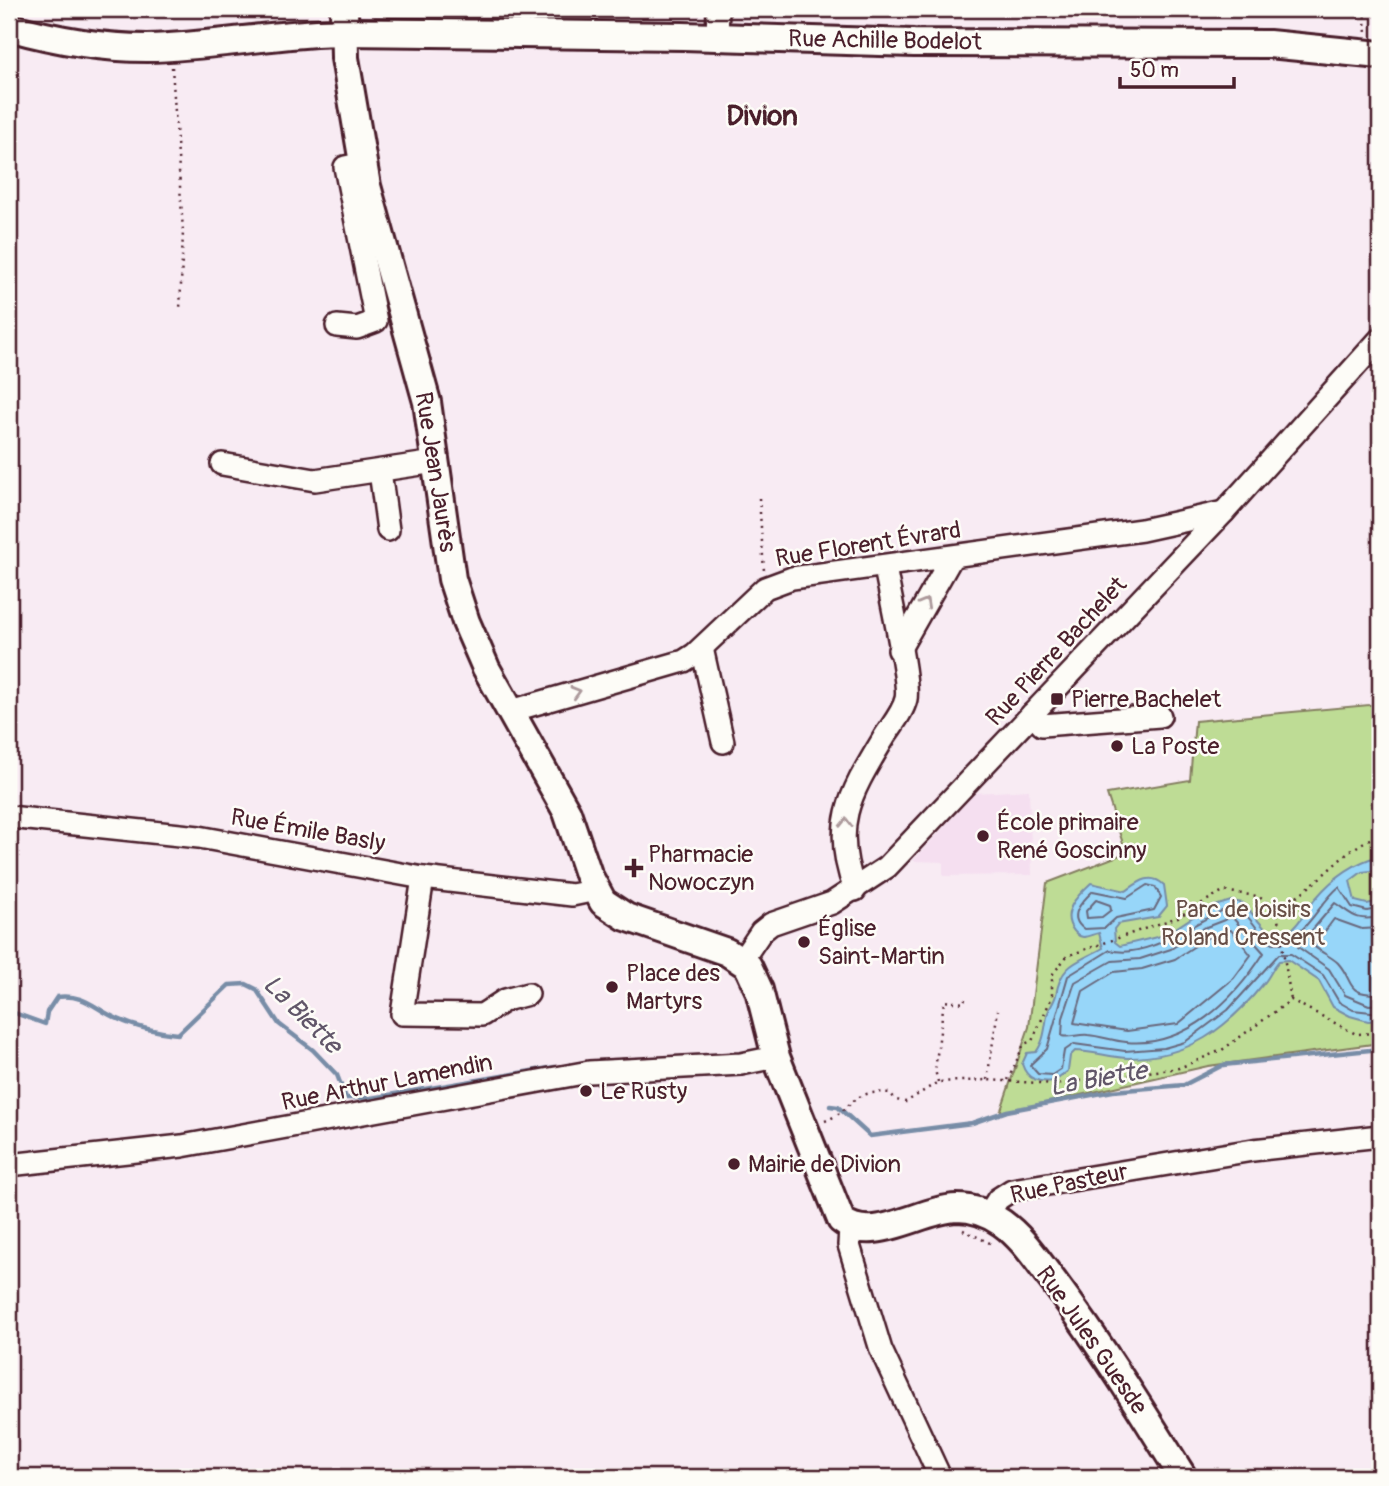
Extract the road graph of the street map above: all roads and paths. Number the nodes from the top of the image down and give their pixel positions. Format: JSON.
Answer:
{"nodes":[{"id":1,"x":718,"y":9,"type":"edge"},
{"id":2,"x":345,"y":20,"type":"edge"},
{"id":3,"x":9,"y":27,"type":"edge"},
{"id":4,"x":717,"y":36,"type":"junction"},
{"id":5,"x":170,"y":46,"type":"junction"},
{"id":6,"x":1380,"y":55,"type":"edge"},
{"id":7,"x":365,"y":163,"type":"junction"},
{"id":8,"x":180,"y":311,"type":"dead end"},
{"id":9,"x":337,"y":326,"type":"dead end"},
{"id":10,"x":1380,"y":339,"type":"edge"},
{"id":11,"x":435,"y":463,"type":"junction"},
{"id":12,"x":222,"y":464,"type":"dead end"},
{"id":13,"x":380,"y":471,"type":"junction"},
{"id":14,"x":759,"y":498,"type":"dead end"},
{"id":15,"x":1224,"y":512,"type":"junction"},
{"id":16,"x":388,"y":530,"type":"dead end"},
{"id":17,"x":951,"y":557,"type":"junction"},
{"id":18,"x":885,"y":567,"type":"junction"},
{"id":19,"x":765,"y":588,"type":"junction"},
{"id":20,"x":702,"y":648,"type":"junction"},
{"id":21,"x":899,"y":650,"type":"junction"},
{"id":22,"x":510,"y":711,"type":"junction"},
{"id":23,"x":1032,"y":715,"type":"junction"},
{"id":24,"x":1160,"y":716,"type":"dead end"},
{"id":25,"x":723,"y":741,"type":"dead end"},
{"id":26,"x":9,"y":817,"type":"edge"},
{"id":27,"x":1380,"y":835,"type":"edge"},
{"id":28,"x":423,"y":878,"type":"junction"},
{"id":29,"x":596,"y":890,"type":"junction"},
{"id":30,"x":855,"y":890,"type":"junction"},
{"id":31,"x":1276,"y":908,"type":"junction"},
{"id":32,"x":742,"y":960,"type":"junction"},
{"id":33,"x":527,"y":994,"type":"dead end"},
{"id":34,"x":965,"y":999,"type":"dead end"},
{"id":35,"x":1291,"y":1000,"type":"junction"},
{"id":36,"x":998,"y":1010,"type":"dead end"},
{"id":37,"x":1380,"y":1033,"type":"edge"},
{"id":38,"x":776,"y":1057,"type":"junction"},
{"id":39,"x":987,"y":1080,"type":"junction"},
{"id":40,"x":1007,"y":1081,"type":"junction"},
{"id":41,"x":938,"y":1082,"type":"junction"},
{"id":42,"x":838,"y":1116,"type":"dead end"},
{"id":43,"x":1380,"y":1136,"type":"edge"},
{"id":44,"x":9,"y":1165,"type":"edge"},
{"id":45,"x":988,"y":1215,"type":"junction"},
{"id":46,"x":850,"y":1228,"type":"junction"},
{"id":47,"x":940,"y":1477,"type":"edge"},
{"id":48,"x":1183,"y":1477,"type":"edge"}],
"edges":[{"from":1,"to":4,"type":"street"},
{"from":2,"to":4,"type":"main road","name":"Rue Achille Bodelot"},
{"from":2,"to":5,"type":"main road","name":"Rue Achille Bodelot"},
{"from":2,"to":7,"type":"main road","name":"Rue Jean Jaurès"},
{"from":3,"to":5,"type":"main road","name":"Rue Achille Bodelot"},
{"from":4,"to":6,"type":"main road","name":"Rue Achille Bodelot"},
{"from":5,"to":8,"type":"path"},
{"from":7,"to":9,"type":"street"},
{"from":7,"to":11,"type":"main road","name":"Rue Jean Jaurès"},
{"from":10,"to":15,"type":"street","name":"Rue Pierre Bachelet"},
{"from":11,"to":13,"type":"street"},
{"from":11,"to":22,"type":"main road","name":"Rue Jean Jaurès"},
{"from":12,"to":13,"type":"street"},
{"from":13,"to":16,"type":"street"},
{"from":14,"to":19,"type":"path"},
{"from":15,"to":17,"type":"street","name":"Rue Florent Évrard"},
{"from":15,"to":23,"type":"street","name":"Rue Pierre Bachelet"},
{"from":17,"to":18,"type":"street","name":"Rue Florent Évrard"},
{"from":21,"to":17,"type":"street","one_way":true},
{"from":18,"to":19,"type":"street","name":"Rue Florent Évrard"},
{"from":18,"to":21,"type":"street"},
{"from":19,"to":20,"type":"street","name":"Rue Florent Évrard"},
{"from":22,"to":20,"type":"street","name":"Rue Florent Évrard","one_way":true},
{"from":20,"to":25,"type":"street"},
{"from":30,"to":21,"type":"street","one_way":true},
{"from":22,"to":29,"type":"main road","name":"Rue Jean Jaurès"},
{"from":23,"to":24,"type":"street"},
{"from":23,"to":30,"type":"street","name":"Rue Pierre Bachelet"},
{"from":26,"to":28,"type":"street","name":"Rue Émile Basly"},
{"from":27,"to":31,"type":"path"},
{"from":28,"to":29,"type":"street","name":"Rue Émile Basly"},
{"from":28,"to":33,"type":"street"},
{"from":29,"to":32,"type":"main road"},
{"from":30,"to":32,"type":"street","name":"Rue Pierre Bachelet"},
{"from":31,"to":35,"type":"path"},
{"from":31,"to":40,"type":"path"},
{"from":32,"to":38,"type":"main road"},
{"from":34,"to":41,"type":"path"},
{"from":35,"to":37,"type":"path"},
{"from":35,"to":40,"type":"path"},
{"from":36,"to":39,"type":"path"},
{"from":38,"to":44,"type":"street","name":"Rue Arthur Lamendin"},
{"from":38,"to":46,"type":"main road"},
{"from":39,"to":40,"type":"path"},
{"from":39,"to":41,"type":"path"},
{"from":41,"to":42,"type":"path"},
{"from":43,"to":45,"type":"street","name":"Rue Pasteur"},
{"from":45,"to":46,"type":"main road","name":"Rue Pasteur"},
{"from":45,"to":48,"type":"main road","name":"Rue Jules Guesde"},
{"from":46,"to":47,"type":"street"}]}
